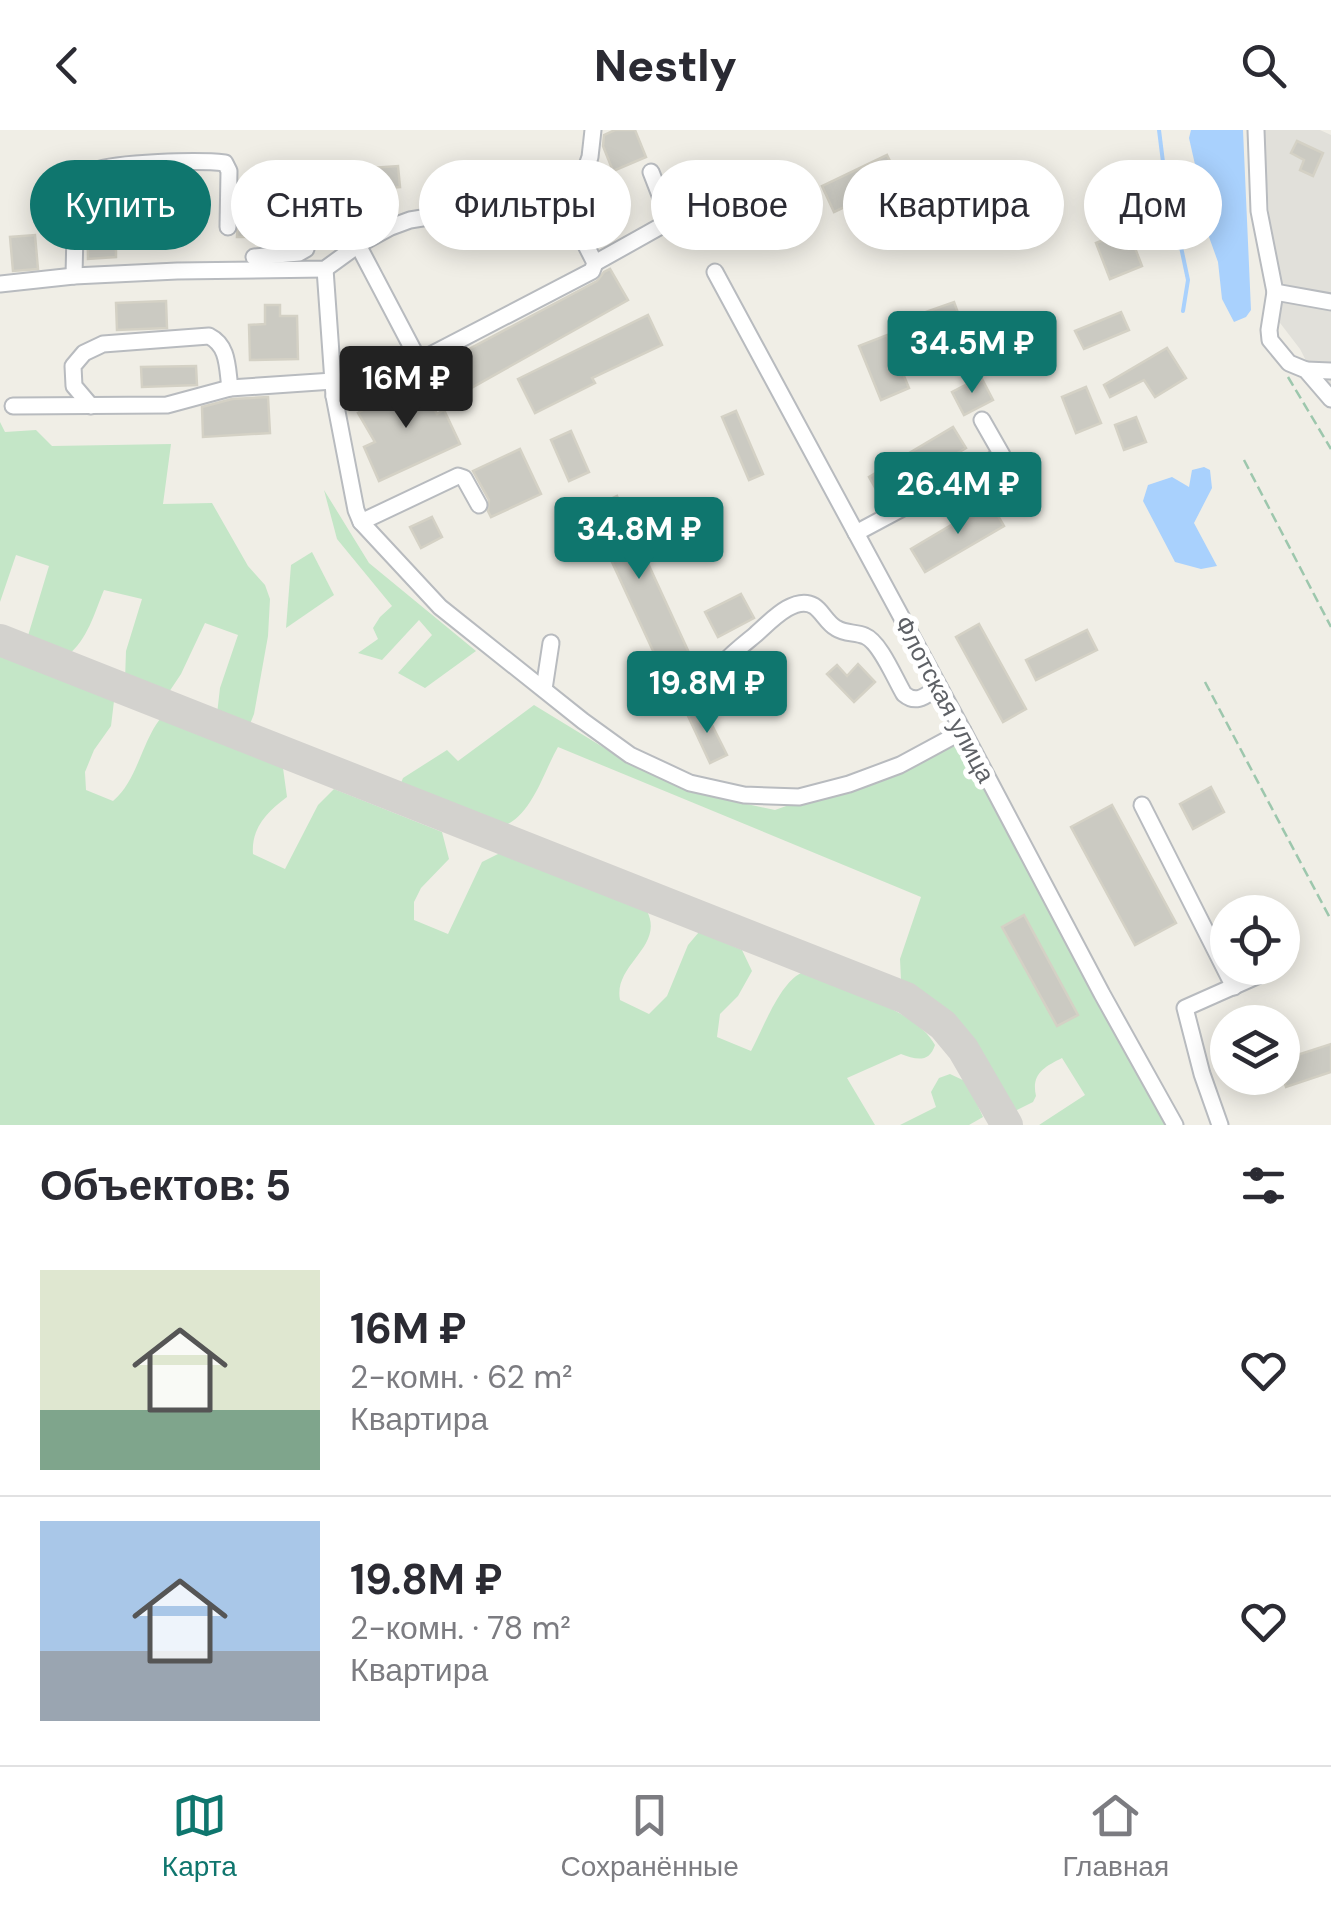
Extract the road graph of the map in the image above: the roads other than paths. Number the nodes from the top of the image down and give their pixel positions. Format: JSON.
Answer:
{"nodes":[{"id":1,"x":593,"y":130,"type":"edge"},
{"id":2,"x":1256,"y":130,"type":"edge"},
{"id":3,"x":589,"y":160,"type":"edge"},
{"id":4,"x":228,"y":226,"type":"dead end"},
{"id":5,"x":651,"y":231,"type":"edge"},
{"id":6,"x":303,"y":250,"type":"edge"},
{"id":7,"x":351,"y":250,"type":"edge"},
{"id":8,"x":361,"y":250,"type":"edge"},
{"id":9,"x":588,"y":250,"type":"edge"},
{"id":10,"x":255,"y":257,"type":"junction"},
{"id":11,"x":595,"y":264,"type":"junction"},
{"id":12,"x":325,"y":268,"type":"junction"},
{"id":13,"x":714,"y":272,"type":"dead end"},
{"id":14,"x":74,"y":276,"type":"junction"},
{"id":15,"x":0,"y":284,"type":"edge"},
{"id":16,"x":1276,"y":292,"type":"junction"},
{"id":17,"x":1331,"y":302,"type":"edge"},
{"id":18,"x":419,"y":360,"type":"junction"},
{"id":19,"x":1306,"y":370,"type":"junction"},
{"id":20,"x":1331,"y":370,"type":"edge"},
{"id":21,"x":230,"y":388,"type":"junction"},
{"id":22,"x":334,"y":389,"type":"junction"},
{"id":23,"x":1331,"y":400,"type":"edge"},
{"id":24,"x":13,"y":406,"type":"dead end"},
{"id":25,"x":91,"y":406,"type":"junction"},
{"id":26,"x":982,"y":420,"type":"dead end"},
{"id":27,"x":479,"y":506,"type":"dead end"},
{"id":28,"x":361,"y":522,"type":"junction"},
{"id":29,"x":856,"y":534,"type":"junction"},
{"id":30,"x":411,"y":550,"type":"dead end"},
{"id":31,"x":400,"y":564,"type":"junction"},
{"id":32,"x":552,"y":643,"type":"dead end"},
{"id":33,"x":939,"y":686,"type":"junction"},
{"id":34,"x":544,"y":690,"type":"junction"},
{"id":35,"x":706,"y":693,"type":"dead end"},
{"id":36,"x":963,"y":731,"type":"junction"},
{"id":37,"x":1142,"y":805,"type":"dead end"},
{"id":38,"x":1238,"y":985,"type":"edge"},
{"id":39,"x":1234,"y":987,"type":"junction"},
{"id":40,"x":1175,"y":1125,"type":"edge"},
{"id":41,"x":1220,"y":1125,"type":"edge"}],
"edges":[{"from":1,"to":3,"type":"street"},
{"from":2,"to":16,"type":"street"},
{"from":4,"to":14,"type":"street"},
{"from":5,"to":11,"type":"street"},
{"from":6,"to":10,"type":"street"},
{"from":7,"to":12,"type":"street"},
{"from":8,"to":18,"type":"street"},
{"from":9,"to":11,"type":"street"},
{"from":10,"to":12,"type":"street"},
{"from":10,"to":14,"type":"street"},
{"from":11,"to":18,"type":"street"},
{"from":12,"to":22,"type":"street"},
{"from":13,"to":29,"type":"street","name":"Флотская улица"},
{"from":14,"to":15,"type":"street"},
{"from":16,"to":17,"type":"street"},
{"from":16,"to":19,"type":"street"},
{"from":18,"to":22,"type":"street"},
{"from":19,"to":20,"type":"street"},
{"from":19,"to":23,"type":"street"},
{"from":21,"to":22,"type":"street"},
{"from":21,"to":25,"type":"street"},
{"from":21,"to":25,"type":"street"},
{"from":22,"to":28,"type":"street"},
{"from":24,"to":25,"type":"street"},
{"from":26,"to":29,"type":"street"},
{"from":27,"to":28,"type":"street"},
{"from":28,"to":31,"type":"street"},
{"from":29,"to":33,"type":"street","name":"Флотская улица"},
{"from":30,"to":31,"type":"street"},
{"from":31,"to":34,"type":"street"},
{"from":32,"to":34,"type":"street"},
{"from":33,"to":35,"type":"street"},
{"from":33,"to":36,"type":"street","name":"Флотская улица"},
{"from":34,"to":36,"type":"street"},
{"from":36,"to":40,"type":"street","name":"Флотская улица"},
{"from":37,"to":39,"type":"street"},
{"from":38,"to":39,"type":"street"},
{"from":39,"to":41,"type":"street"}]}
